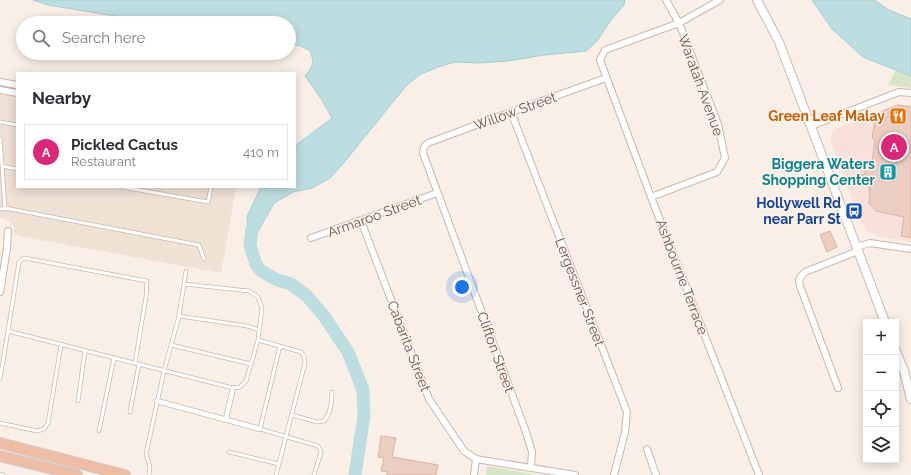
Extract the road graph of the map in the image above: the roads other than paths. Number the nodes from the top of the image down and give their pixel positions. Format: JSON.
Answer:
{"nodes":[{"id":1,"x":666,"y":0,"type":"edge"},
{"id":2,"x":720,"y":0,"type":"edge"},
{"id":3,"x":757,"y":0,"type":"edge"},
{"id":4,"x":679,"y":23,"type":"junction"},
{"id":5,"x":606,"y":78,"type":"junction"},
{"id":6,"x":0,"y":82,"type":"edge"},
{"id":7,"x":16,"y":85,"type":"edge"},
{"id":8,"x":0,"y":90,"type":"edge"},
{"id":9,"x":16,"y":93,"type":"edge"},
{"id":10,"x":911,"y":93,"type":"edge"},
{"id":11,"x":511,"y":112,"type":"junction"},
{"id":12,"x":0,"y":122,"type":"edge"},
{"id":13,"x":16,"y":125,"type":"edge"},
{"id":14,"x":811,"y":126,"type":"junction"},
{"id":15,"x":0,"y":138,"type":"edge"},
{"id":16,"x":424,"y":147,"type":"joint"},
{"id":17,"x":2,"y":166,"type":"junction"},
{"id":18,"x":16,"y":169,"type":"edge"},
{"id":19,"x":128,"y":188,"type":"edge"},
{"id":20,"x":211,"y":188,"type":"edge"},
{"id":21,"x":437,"y":193,"type":"junction"},
{"id":22,"x":651,"y":197,"type":"junction"},
{"id":23,"x":5,"y":208,"type":"junction"},
{"id":24,"x":0,"y":209,"type":"edge"},
{"id":25,"x":361,"y":221,"type":"junction"},
{"id":26,"x":8,"y":231,"type":"dead end"},
{"id":27,"x":311,"y":238,"type":"dead end"},
{"id":28,"x":857,"y":249,"type":"junction"},
{"id":29,"x":911,"y":249,"type":"edge"},
{"id":30,"x":204,"y":259,"type":"dead end"},
{"id":31,"x":186,"y":271,"type":"dead end"},
{"id":32,"x":1,"y":280,"type":"edge"},
{"id":33,"x":184,"y":284,"type":"junction"},
{"id":34,"x":0,"y":292,"type":"edge"},
{"id":35,"x":179,"y":316,"type":"junction"},
{"id":36,"x":884,"y":319,"type":"edge"},
{"id":37,"x":259,"y":330,"type":"junction"},
{"id":38,"x":8,"y":331,"type":"junction"},
{"id":39,"x":258,"y":340,"type":"junction"},
{"id":40,"x":61,"y":345,"type":"junction"},
{"id":41,"x":171,"y":345,"type":"junction"},
{"id":42,"x":280,"y":346,"type":"junction"},
{"id":43,"x":85,"y":351,"type":"junction"},
{"id":44,"x":898,"y":355,"type":"edge"},
{"id":45,"x":114,"y":358,"type":"junction"},
{"id":46,"x":137,"y":364,"type":"junction"},
{"id":47,"x":251,"y":364,"type":"junction"},
{"id":48,"x":907,"y":370,"type":"edge"},
{"id":49,"x":164,"y":371,"type":"junction"},
{"id":50,"x":0,"y":379,"type":"edge"},
{"id":51,"x":911,"y":384,"type":"edge"},
{"id":52,"x":233,"y":388,"type":"junction"},
{"id":53,"x":838,"y":388,"type":"dead end"},
{"id":54,"x":332,"y":392,"type":"dead end"},
{"id":55,"x":911,"y":399,"type":"edge"},
{"id":56,"x":78,"y":401,"type":"dead end"},
{"id":57,"x":157,"y":401,"type":"junction"},
{"id":58,"x":130,"y":412,"type":"dead end"},
{"id":59,"x":292,"y":415,"type":"junction"},
{"id":60,"x":226,"y":419,"type":"junction"},
{"id":61,"x":0,"y":423,"type":"edge"},
{"id":62,"x":260,"y":429,"type":"junction"},
{"id":63,"x":99,"y":431,"type":"dead end"},
{"id":64,"x":286,"y":437,"type":"junction"},
{"id":65,"x":0,"y":443,"type":"edge"},
{"id":66,"x":646,"y":448,"type":"dead end"},
{"id":67,"x":229,"y":452,"type":"dead end"},
{"id":68,"x":0,"y":456,"type":"edge"},
{"id":69,"x":476,"y":459,"type":"junction"},
{"id":70,"x":279,"y":464,"type":"junction"},
{"id":71,"x":532,"y":467,"type":"junction"},
{"id":72,"x":0,"y":474,"type":"edge"},
{"id":73,"x":3,"y":475,"type":"edge"},
{"id":74,"x":77,"y":475,"type":"edge"},
{"id":75,"x":125,"y":475,"type":"edge"},
{"id":76,"x":149,"y":475,"type":"edge"},
{"id":77,"x":276,"y":475,"type":"edge"},
{"id":78,"x":314,"y":475,"type":"edge"},
{"id":79,"x":474,"y":475,"type":"edge"},
{"id":80,"x":575,"y":475,"type":"edge"},
{"id":81,"x":614,"y":475,"type":"edge"},
{"id":82,"x":656,"y":475,"type":"edge"},
{"id":83,"x":759,"y":475,"type":"edge"}],
"edges":[{"from":1,"to":4,"type":"street","name":"Waratah Avenue"},
{"from":2,"to":4,"type":"street","name":"Ashbourne Terrace"},
{"from":3,"to":14,"type":"main road"},
{"from":4,"to":5,"type":"street","name":"Ashbourne Terrace"},
{"from":4,"to":22,"type":"street","name":"Waratah Avenue"},
{"from":5,"to":11,"type":"street","name":"Willow Street"},
{"from":5,"to":22,"type":"street","name":"Ashbourne Terrace"},
{"from":6,"to":7,"type":"street"},
{"from":8,"to":9,"type":"street"},
{"from":10,"to":14,"type":"street"},
{"from":11,"to":16,"type":"street","name":"Willow Street"},
{"from":11,"to":81,"type":"street","name":"Lergessner Street"},
{"from":12,"to":13,"type":"lane"},
{"from":14,"to":28,"type":"main road"},
{"from":15,"to":17,"type":"lane"},
{"from":16,"to":21,"type":"street","name":"Clifton Street"},
{"from":17,"to":18,"type":"lane"},
{"from":17,"to":23,"type":"lane"},
{"from":19,"to":20,"type":"lane"},
{"from":21,"to":25,"type":"street","name":"Armaroo Street"},
{"from":21,"to":71,"type":"street","name":"Clifton Street"},
{"from":22,"to":83,"type":"street","name":"Ashbourne Terrace"},
{"from":23,"to":24,"type":"lane"},
{"from":23,"to":30,"type":"lane"},
{"from":25,"to":27,"type":"street","name":"Armaroo Street"},
{"from":25,"to":69,"type":"street","name":"Cabarita Street"},
{"from":26,"to":32,"type":"street"},
{"from":28,"to":29,"type":"street"},
{"from":28,"to":36,"type":"main road"},
{"from":28,"to":53,"type":"street"},
{"from":31,"to":33,"type":"lane"},
{"from":32,"to":34,"type":"street"},
{"from":33,"to":35,"type":"lane"},
{"from":33,"to":37,"type":"lane"},
{"from":35,"to":37,"type":"lane"},
{"from":35,"to":41,"type":"lane"},
{"from":37,"to":39,"type":"lane"},
{"from":38,"to":40,"type":"lane"},
{"from":38,"to":46,"type":"lane"},
{"from":38,"to":50,"type":"lane"},
{"from":39,"to":42,"type":"lane"},
{"from":39,"to":47,"type":"lane"},
{"from":40,"to":43,"type":"lane"},
{"from":40,"to":61,"type":"lane"},
{"from":41,"to":47,"type":"lane"},
{"from":41,"to":49,"type":"lane"},
{"from":42,"to":59,"type":"lane"},
{"from":42,"to":62,"type":"lane"},
{"from":43,"to":45,"type":"lane"},
{"from":43,"to":56,"type":"lane"},
{"from":44,"to":48,"type":"main road"},
{"from":45,"to":46,"type":"lane"},
{"from":45,"to":63,"type":"lane"},
{"from":46,"to":49,"type":"lane"},
{"from":46,"to":58,"type":"lane"},
{"from":47,"to":52,"type":"lane"},
{"from":48,"to":51,"type":"main road"},
{"from":48,"to":55,"type":"main road"},
{"from":49,"to":52,"type":"lane"},
{"from":49,"to":57,"type":"lane"},
{"from":52,"to":60,"type":"street"},
{"from":54,"to":59,"type":"lane"},
{"from":57,"to":60,"type":"street"},
{"from":57,"to":76,"type":"lane"},
{"from":59,"to":64,"type":"lane"},
{"from":60,"to":62,"type":"street"},
{"from":62,"to":64,"type":"lane"},
{"from":64,"to":70,"type":"lane"},
{"from":64,"to":78,"type":"lane"},
{"from":65,"to":75,"type":"highway"},
{"from":66,"to":82,"type":"street"},
{"from":67,"to":70,"type":"lane"},
{"from":68,"to":74,"type":"highway"},
{"from":69,"to":71,"type":"street"},
{"from":69,"to":79,"type":"street"},
{"from":70,"to":77,"type":"lane"},
{"from":71,"to":80,"type":"street"},
{"from":72,"to":73,"type":"lane"}]}
